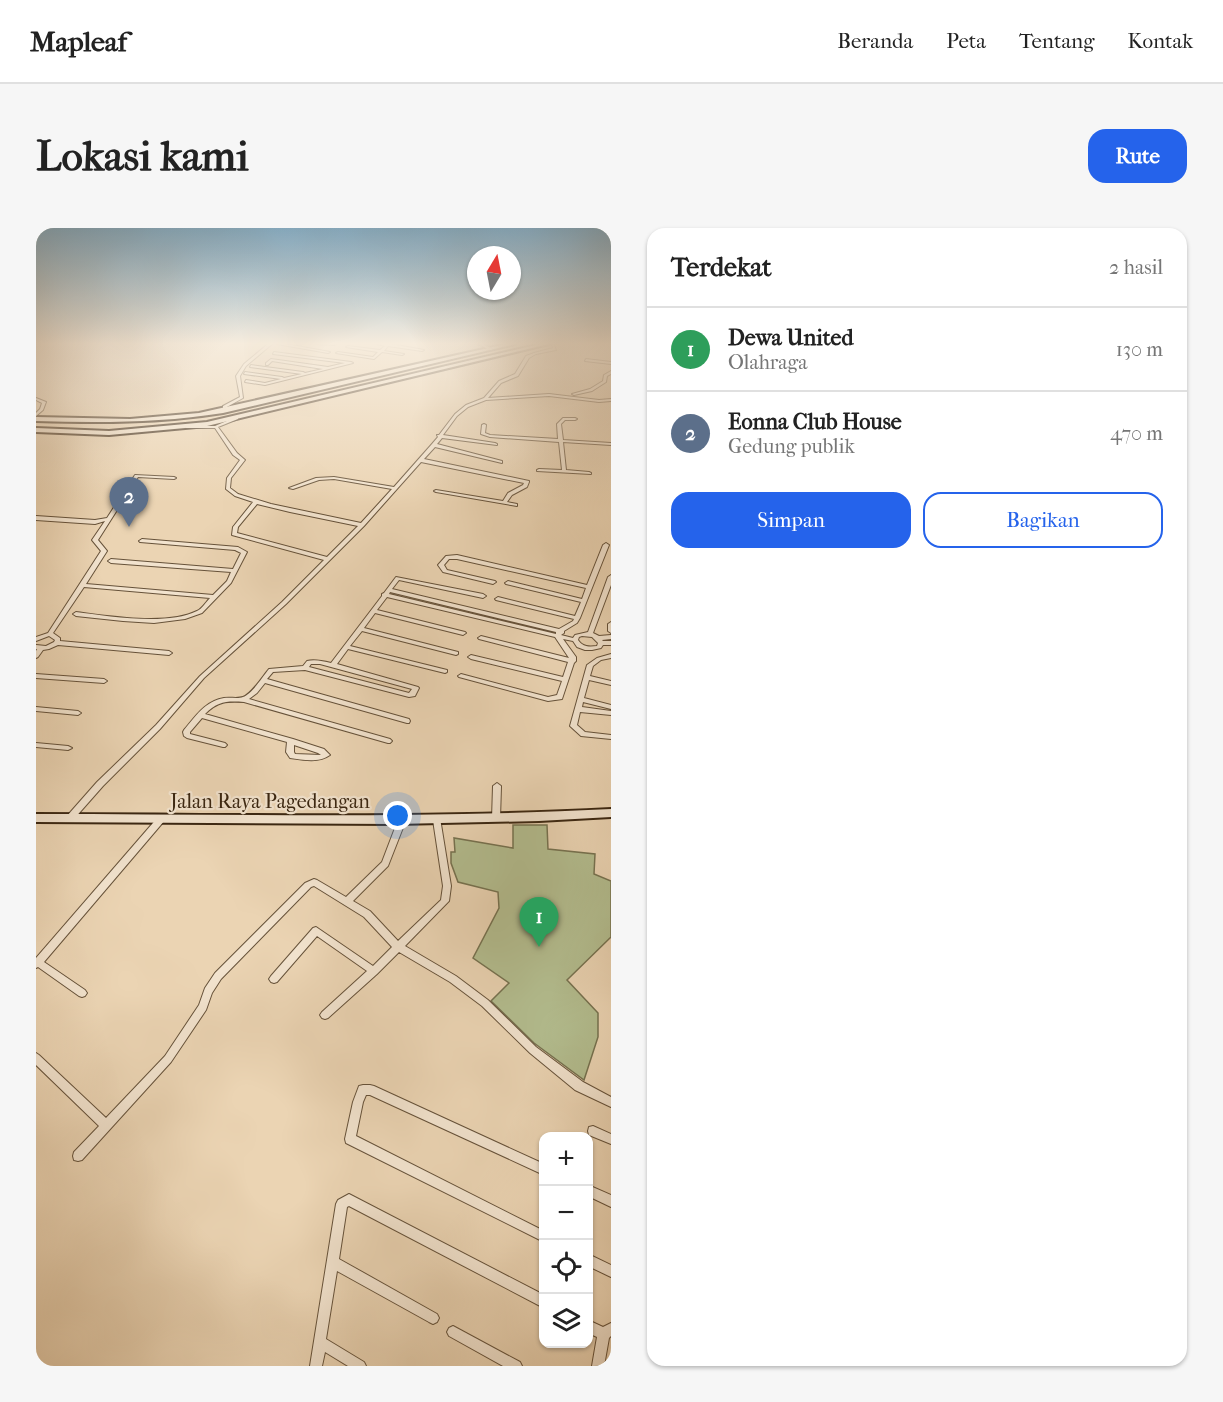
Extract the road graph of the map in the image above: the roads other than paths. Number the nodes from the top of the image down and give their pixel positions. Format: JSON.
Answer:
{"nodes":[{"id":1,"x":284,"y":397,"type":"edge"},
{"id":2,"x":323,"y":397,"type":"edge"},
{"id":3,"x":515,"y":397,"type":"edge"},
{"id":4,"x":571,"y":397,"type":"edge"},
{"id":5,"x":240,"y":398,"type":"junction"},
{"id":6,"x":36,"y":399,"type":"edge"},
{"id":7,"x":485,"y":399,"type":"joint"},
{"id":8,"x":272,"y":400,"type":"junction"},
{"id":9,"x":611,"y":400,"type":"edge"},
{"id":10,"x":224,"y":407,"type":"dead end"},
{"id":11,"x":233,"y":409,"type":"junction"},
{"id":12,"x":36,"y":417,"type":"edge"},
{"id":13,"x":237,"y":418,"type":"junction"},
{"id":14,"x":575,"y":419,"type":"dead end"},
{"id":15,"x":136,"y":423,"type":"junction"},
{"id":16,"x":484,"y":425,"type":"dead end"},
{"id":17,"x":187,"y":427,"type":"junction"},
{"id":18,"x":216,"y":427,"type":"junction"},
{"id":19,"x":36,"y":431,"type":"edge"},
{"id":20,"x":138,"y":432,"type":"junction"},
{"id":21,"x":439,"y":436,"type":"junction"},
{"id":22,"x":560,"y":440,"type":"junction"},
{"id":23,"x":495,"y":444,"type":"dead end"},
{"id":24,"x":611,"y":444,"type":"edge"},
{"id":25,"x":434,"y":445,"type":"junction"},
{"id":26,"x":420,"y":460,"type":"junction"},
{"id":27,"x":500,"y":462,"type":"dead end"},
{"id":28,"x":538,"y":470,"type":"dead end"},
{"id":29,"x":564,"y":471,"type":"junction"},
{"id":30,"x":589,"y":473,"type":"dead end"},
{"id":31,"x":174,"y":477,"type":"dead end"},
{"id":32,"x":291,"y":488,"type":"dead end"},
{"id":33,"x":393,"y":488,"type":"junction"},
{"id":34,"x":436,"y":491,"type":"dead end"},
{"id":35,"x":256,"y":502,"type":"junction"},
{"id":36,"x":505,"y":502,"type":"junction"},
{"id":37,"x":514,"y":505,"type":"dead end"},
{"id":38,"x":109,"y":519,"type":"junction"},
{"id":39,"x":36,"y":520,"type":"edge"},
{"id":40,"x":93,"y":525,"type":"junction"},
{"id":41,"x":362,"y":525,"type":"junction"},
{"id":42,"x":99,"y":534,"type":"junction"},
{"id":43,"x":142,"y":541,"type":"dead end"},
{"id":44,"x":606,"y":545,"type":"dead end"},
{"id":45,"x":327,"y":559,"type":"junction"},
{"id":46,"x":111,"y":561,"type":"dead end"},
{"id":47,"x":234,"y":571,"type":"junction"},
{"id":48,"x":611,"y":577,"type":"edge"},
{"id":49,"x":493,"y":582,"type":"dead end"},
{"id":50,"x":508,"y":583,"type":"dead end"},
{"id":51,"x":82,"y":585,"type":"junction"},
{"id":52,"x":590,"y":586,"type":"junction"},
{"id":53,"x":386,"y":592,"type":"junction"},
{"id":54,"x":483,"y":596,"type":"dead end"},
{"id":55,"x":214,"y":597,"type":"junction"},
{"id":56,"x":498,"y":599,"type":"dead end"},
{"id":57,"x":585,"y":601,"type":"junction"},
{"id":58,"x":373,"y":611,"type":"junction"},
{"id":59,"x":76,"y":614,"type":"dead end"},
{"id":60,"x":578,"y":618,"type":"junction"},
{"id":61,"x":611,"y":624,"type":"edge"},
{"id":62,"x":361,"y":629,"type":"junction"},
{"id":63,"x":611,"y":631,"type":"edge"},
{"id":64,"x":463,"y":633,"type":"dead end"},
{"id":65,"x":50,"y":634,"type":"junction"},
{"id":66,"x":559,"y":634,"type":"junction"},
{"id":67,"x":590,"y":634,"type":"junction"},
{"id":68,"x":611,"y":637,"type":"edge"},
{"id":69,"x":481,"y":638,"type":"dead end"},
{"id":70,"x":576,"y":638,"type":"junction"},
{"id":71,"x":36,"y":639,"type":"edge"},
{"id":72,"x":599,"y":640,"type":"junction"},
{"id":73,"x":57,"y":643,"type":"junction"},
{"id":74,"x":611,"y":643,"type":"edge"},
{"id":75,"x":38,"y":647,"type":"edge"},
{"id":76,"x":347,"y":647,"type":"junction"},
{"id":77,"x":169,"y":653,"type":"dead end"},
{"id":78,"x":456,"y":653,"type":"dead end"},
{"id":79,"x":36,"y":656,"type":"edge"},
{"id":80,"x":611,"y":656,"type":"edge"},
{"id":81,"x":471,"y":657,"type":"dead end"},
{"id":82,"x":599,"y":659,"type":"junction"},
{"id":83,"x":573,"y":661,"type":"junction"},
{"id":84,"x":611,"y":662,"type":"edge"},
{"id":85,"x":333,"y":665,"type":"junction"},
{"id":86,"x":305,"y":668,"type":"junction"},
{"id":87,"x":445,"y":671,"type":"dead end"},
{"id":88,"x":461,"y":675,"type":"dead end"},
{"id":89,"x":36,"y":676,"type":"edge"},
{"id":90,"x":586,"y":677,"type":"junction"},
{"id":91,"x":263,"y":680,"type":"junction"},
{"id":92,"x":566,"y":680,"type":"junction"},
{"id":93,"x":104,"y":681,"type":"dead end"},
{"id":94,"x":611,"y":683,"type":"edge"},
{"id":95,"x":580,"y":699,"type":"junction"},
{"id":96,"x":244,"y":700,"type":"junction"},
{"id":97,"x":611,"y":706,"type":"edge"},
{"id":98,"x":36,"y":709,"type":"edge"},
{"id":99,"x":577,"y":709,"type":"junction"},
{"id":100,"x":78,"y":713,"type":"dead end"},
{"id":101,"x":611,"y":713,"type":"edge"},
{"id":102,"x":201,"y":715,"type":"junction"},
{"id":103,"x":407,"y":721,"type":"dead end"},
{"id":104,"x":611,"y":737,"type":"edge"},
{"id":105,"x":291,"y":741,"type":"junction"},
{"id":106,"x":388,"y":741,"type":"dead end"},
{"id":107,"x":36,"y":745,"type":"edge"},
{"id":108,"x":222,"y":745,"type":"dead end"},
{"id":109,"x":68,"y":748,"type":"dead end"},
{"id":110,"x":497,"y":786,"type":"dead end"},
{"id":111,"x":611,"y":813,"type":"edge"},
{"id":112,"x":36,"y":818,"type":"edge"},
{"id":113,"x":70,"y":818,"type":"junction"},
{"id":114,"x":162,"y":818,"type":"junction"},
{"id":115,"x":437,"y":819,"type":"junction"},
{"id":116,"x":496,"y":819,"type":"junction"},
{"id":117,"x":402,"y":820,"type":"junction"},
{"id":118,"x":347,"y":902,"type":"junction"},
{"id":119,"x":398,"y":946,"type":"junction"},
{"id":120,"x":37,"y":963,"type":"edge"},
{"id":121,"x":375,"y":971,"type":"junction"},
{"id":122,"x":274,"y":979,"type":"dead end"},
{"id":123,"x":82,"y":993,"type":"dead end"},
{"id":124,"x":325,"y":1015,"type":"dead end"},
{"id":125,"x":36,"y":1059,"type":"edge"},
{"id":126,"x":611,"y":1102,"type":"edge"},
{"id":127,"x":105,"y":1125,"type":"junction"},
{"id":128,"x":593,"y":1131,"type":"dead end"},
{"id":129,"x":611,"y":1139,"type":"edge"},
{"id":130,"x":78,"y":1156,"type":"dead end"},
{"id":131,"x":539,"y":1168,"type":"edge"},
{"id":132,"x":593,"y":1192,"type":"edge"},
{"id":133,"x":611,"y":1201,"type":"edge"},
{"id":134,"x":539,"y":1235,"type":"edge"},
{"id":135,"x":333,"y":1262,"type":"junction"},
{"id":136,"x":593,"y":1262,"type":"edge"},
{"id":137,"x":611,"y":1271,"type":"edge"},
{"id":138,"x":539,"y":1300,"type":"edge"},
{"id":139,"x":433,"y":1318,"type":"dead end"},
{"id":140,"x":593,"y":1328,"type":"edge"},
{"id":141,"x":453,"y":1332,"type":"dead end"},
{"id":142,"x":608,"y":1332,"type":"edge"},
{"id":143,"x":320,"y":1342,"type":"junction"},
{"id":144,"x":316,"y":1366,"type":"edge"},
{"id":145,"x":360,"y":1366,"type":"edge"},
{"id":146,"x":516,"y":1366,"type":"edge"},
{"id":147,"x":598,"y":1366,"type":"edge"}],
"edges":[{"from":1,"to":8,"type":"main road"},
{"from":2,"to":13,"type":"main road"},
{"from":3,"to":7,"type":"street"},
{"from":4,"to":9,"type":"street"},
{"from":5,"to":8,"type":"street"},
{"from":5,"to":10,"type":"street"},
{"from":5,"to":11,"type":"street"},
{"from":6,"to":12,"type":"street"},
{"from":7,"to":21,"type":"street"},
{"from":8,"to":11,"type":"main road"},
{"from":11,"to":15,"type":"main road"},
{"from":12,"to":15,"type":"main road"},
{"from":13,"to":17,"type":"main road"},
{"from":13,"to":18,"type":"street"},
{"from":14,"to":22,"type":"street"},
{"from":15,"to":20,"type":"main road"},
{"from":16,"to":22,"type":"street"},
{"from":17,"to":18,"type":"street"},
{"from":17,"to":20,"type":"main road"},
{"from":18,"to":35,"type":"street"},
{"from":19,"to":20,"type":"main road"},
{"from":21,"to":23,"type":"street"},
{"from":21,"to":25,"type":"street"},
{"from":22,"to":24,"type":"street"},
{"from":22,"to":29,"type":"street"},
{"from":25,"to":26,"type":"street"},
{"from":25,"to":27,"type":"street"},
{"from":26,"to":33,"type":"street"},
{"from":26,"to":36,"type":"street"},
{"from":28,"to":29,"type":"street"},
{"from":29,"to":30,"type":"street"},
{"from":31,"to":38,"type":"street"},
{"from":32,"to":33,"type":"street"},
{"from":33,"to":41,"type":"street"},
{"from":34,"to":36,"type":"street"},
{"from":35,"to":41,"type":"street"},
{"from":35,"to":45,"type":"street"},
{"from":36,"to":37,"type":"street"},
{"from":38,"to":40,"type":"street"},
{"from":38,"to":42,"type":"street"},
{"from":39,"to":40,"type":"street"},
{"from":40,"to":42,"type":"street"},
{"from":41,"to":45,"type":"street"},
{"from":42,"to":51,"type":"street"},
{"from":43,"to":47,"type":"street"},
{"from":44,"to":52,"type":"street"},
{"from":45,"to":113,"type":"street"},
{"from":46,"to":47,"type":"street"},
{"from":47,"to":55,"type":"street"},
{"from":48,"to":67,"type":"street"},
{"from":49,"to":52,"type":"street"},
{"from":50,"to":57,"type":"street"},
{"from":51,"to":55,"type":"street"},
{"from":51,"to":65,"type":"street"},
{"from":52,"to":57,"type":"street"},
{"from":53,"to":54,"type":"street"},
{"from":53,"to":58,"type":"street"},
{"from":53,"to":66,"type":"street"},
{"from":55,"to":59,"type":"street"},
{"from":56,"to":60,"type":"street"},
{"from":57,"to":60,"type":"street"},
{"from":58,"to":62,"type":"street"},
{"from":58,"to":64,"type":"street"},
{"from":60,"to":66,"type":"street"},
{"from":61,"to":63,"type":"street"},
{"from":62,"to":76,"type":"street"},
{"from":62,"to":78,"type":"street"},
{"from":65,"to":71,"type":"street"},
{"from":65,"to":73,"type":"street"},
{"from":66,"to":70,"type":"street"},
{"from":66,"to":83,"type":"street"},
{"from":67,"to":70,"type":"street"},
{"from":67,"to":72,"type":"street"},
{"from":68,"to":72,"type":"street"},
{"from":69,"to":83,"type":"street"},
{"from":70,"to":72,"type":"street"},
{"from":72,"to":74,"type":"street"},
{"from":73,"to":75,"type":"street"},
{"from":73,"to":77,"type":"street"},
{"from":75,"to":79,"type":"street"},
{"from":76,"to":85,"type":"street"},
{"from":76,"to":87,"type":"street"},
{"from":80,"to":82,"type":"street"},
{"from":81,"to":92,"type":"street"},
{"from":82,"to":84,"type":"street"},
{"from":82,"to":90,"type":"street"},
{"from":83,"to":92,"type":"street"},
{"from":85,"to":86,"type":"street"},
{"from":85,"to":86,"type":"street"},
{"from":86,"to":91,"type":"street"},
{"from":88,"to":92,"type":"street"},
{"from":89,"to":93,"type":"street"},
{"from":90,"to":94,"type":"street"},
{"from":90,"to":95,"type":"street"},
{"from":91,"to":96,"type":"street"},
{"from":91,"to":103,"type":"street"},
{"from":95,"to":97,"type":"street"},
{"from":95,"to":99,"type":"street"},
{"from":96,"to":102,"type":"street"},
{"from":96,"to":106,"type":"street"},
{"from":98,"to":100,"type":"street"},
{"from":99,"to":101,"type":"street"},
{"from":99,"to":104,"type":"street"},
{"from":102,"to":105,"type":"street"},
{"from":102,"to":108,"type":"street"},
{"from":105,"to":105,"type":"street"},
{"from":107,"to":109,"type":"street"},
{"from":110,"to":116,"type":"street"},
{"from":111,"to":116,"type":"main road","name":"Jalan Raya Pagedangan"},
{"from":112,"to":113,"type":"main road","name":"Jalan Raya Pagedangan"},
{"from":113,"to":114,"type":"main road","name":"Jalan Raya Pagedangan"},
{"from":114,"to":117,"type":"main road","name":"Jalan Raya Pagedangan"},
{"from":114,"to":120,"type":"street"},
{"from":115,"to":116,"type":"main road","name":"Jalan Raya Pagedangan"},
{"from":115,"to":117,"type":"main road","name":"Jalan Raya Pagedangan"},
{"from":115,"to":119,"type":"street"},
{"from":117,"to":118,"type":"street"},
{"from":118,"to":119,"type":"street"},
{"from":118,"to":127,"type":"street"},
{"from":119,"to":121,"type":"street"},
{"from":119,"to":126,"type":"street"},
{"from":120,"to":123,"type":"street"},
{"from":121,"to":122,"type":"street"},
{"from":121,"to":124,"type":"street"},
{"from":125,"to":127,"type":"street"},
{"from":127,"to":130,"type":"street"},
{"from":128,"to":129,"type":"street"},
{"from":131,"to":134,"type":"street"},
{"from":132,"to":133,"type":"street"},
{"from":135,"to":138,"type":"street"},
{"from":135,"to":139,"type":"street"},
{"from":135,"to":143,"type":"street"},
{"from":136,"to":137,"type":"street"},
{"from":140,"to":142,"type":"street"},
{"from":141,"to":146,"type":"street"},
{"from":142,"to":147,"type":"street"},
{"from":143,"to":144,"type":"street"},
{"from":143,"to":145,"type":"street"}]}
